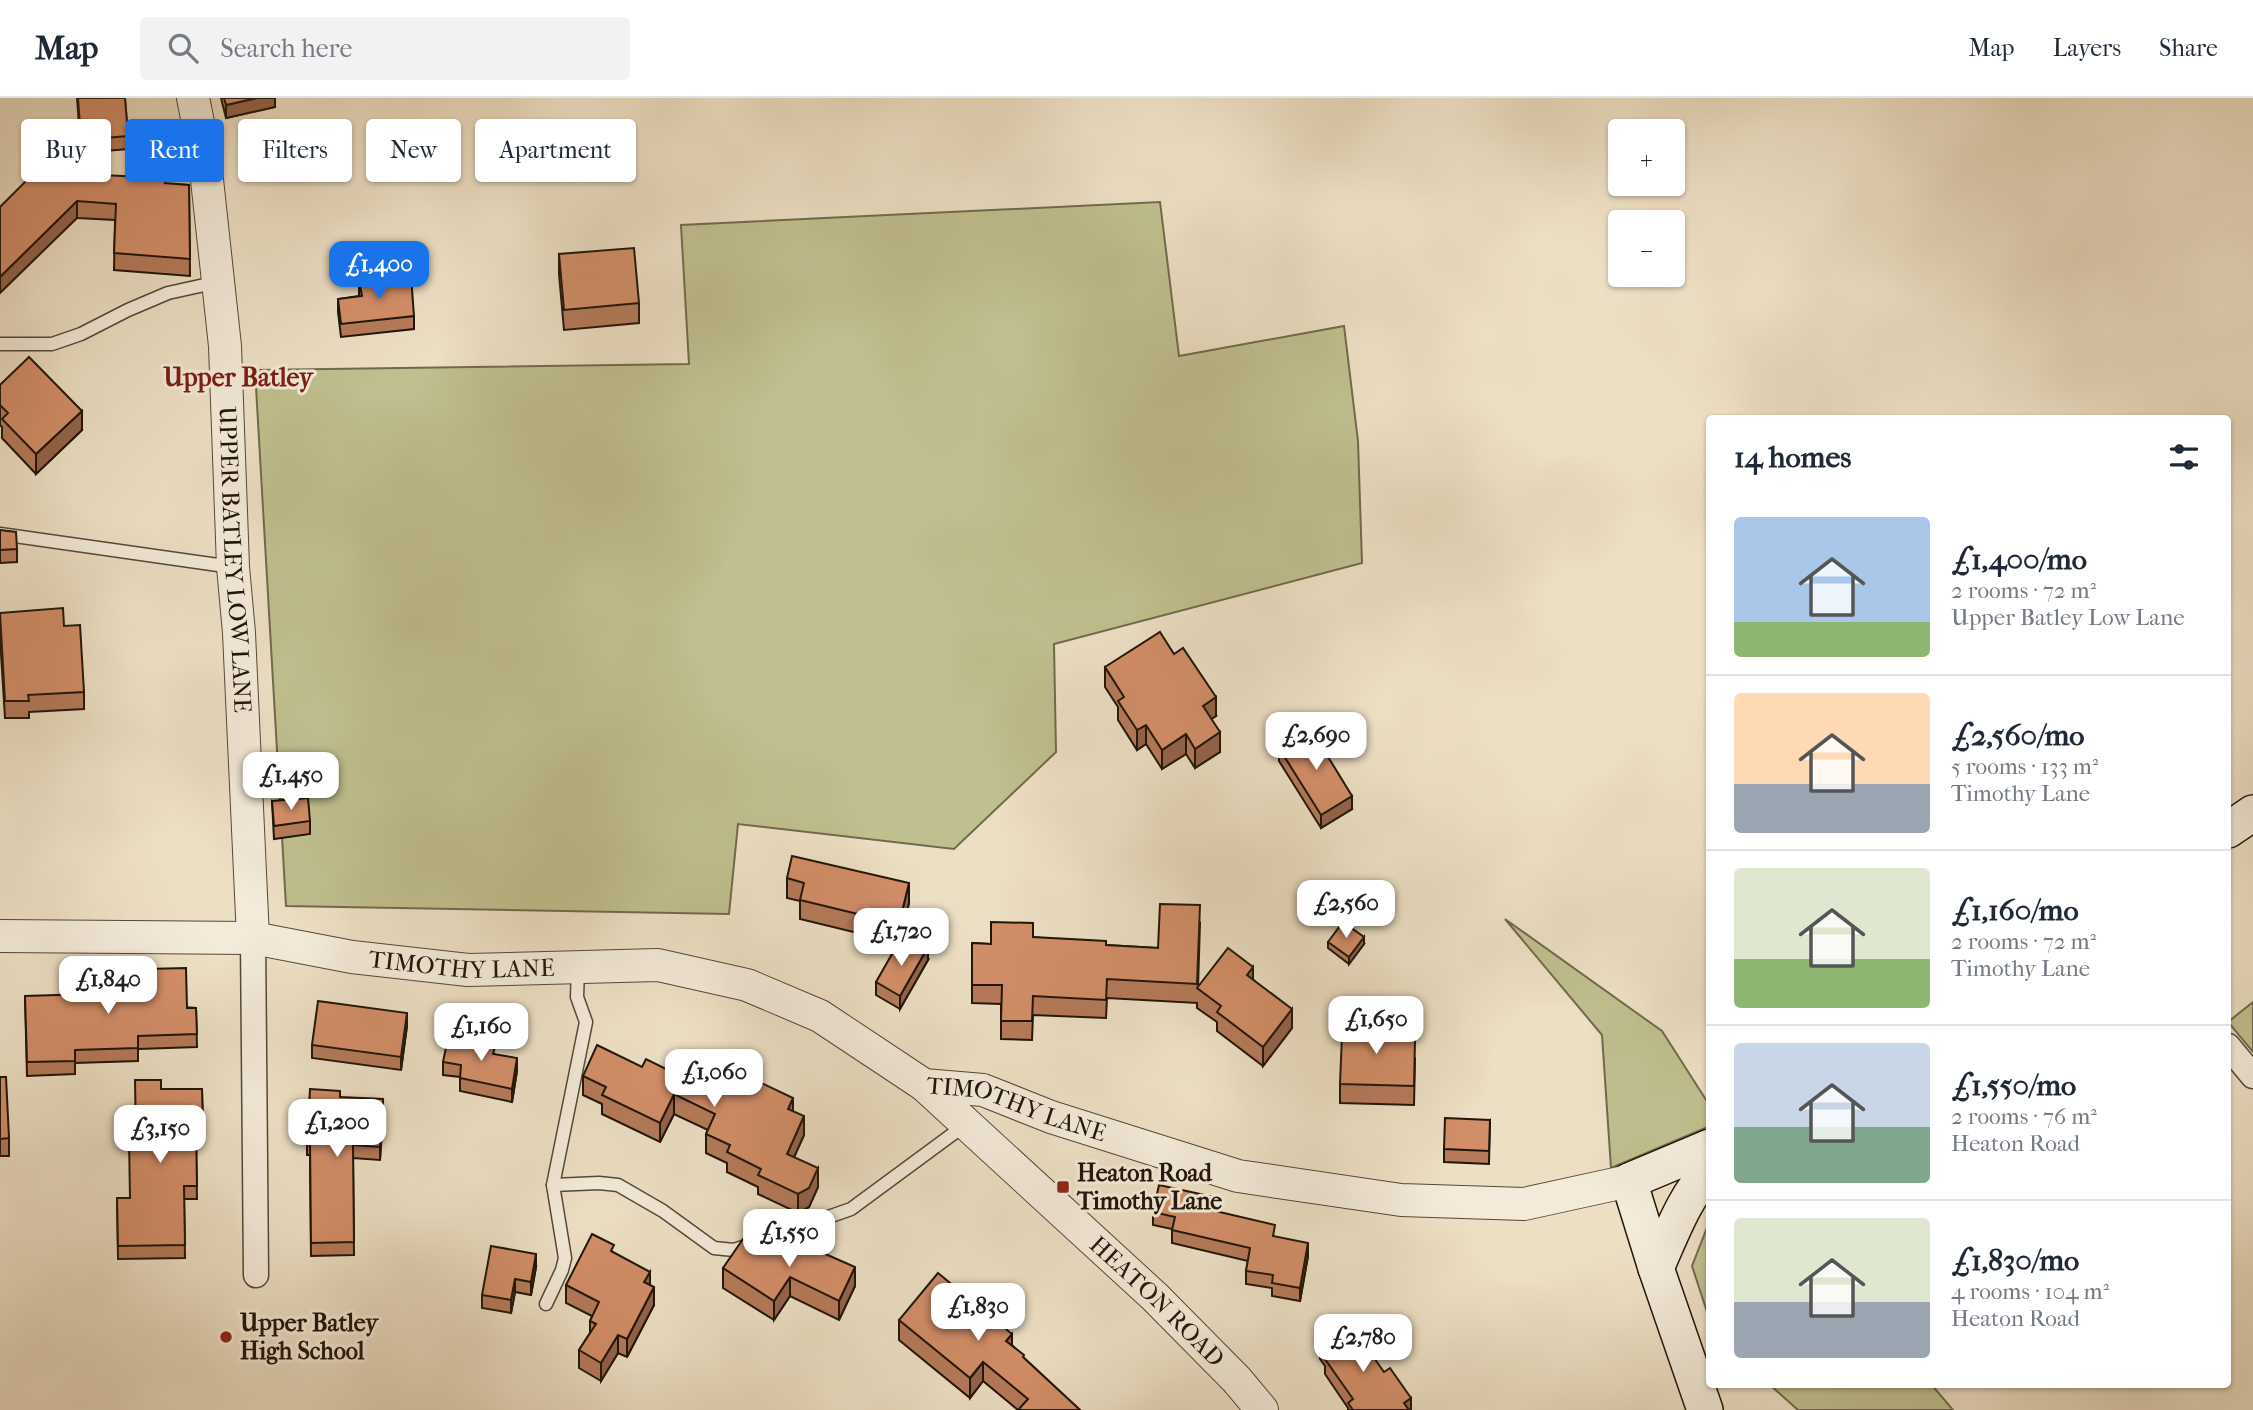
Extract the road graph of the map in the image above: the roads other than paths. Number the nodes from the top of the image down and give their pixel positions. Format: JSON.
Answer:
{"nodes":[{"id":1,"x":193,"y":98,"type":"edge"},
{"id":2,"x":218,"y":282,"type":"junction"},
{"id":3,"x":0,"y":344,"type":"edge"},
{"id":4,"x":0,"y":534,"type":"edge"},
{"id":5,"x":233,"y":567,"type":"junction"},
{"id":6,"x":2253,"y":813,"type":"edge"},
{"id":7,"x":2231,"y":829,"type":"edge"},
{"id":8,"x":0,"y":936,"type":"edge"},
{"id":9,"x":253,"y":938,"type":"junction"},
{"id":10,"x":578,"y":967,"type":"junction"},
{"id":11,"x":2231,"y":1050,"type":"edge"},
{"id":12,"x":2253,"y":1076,"type":"edge"},
{"id":13,"x":924,"y":1085,"type":"junction"},
{"id":14,"x":966,"y":1124,"type":"junction"},
{"id":15,"x":1706,"y":1149,"type":"edge"},
{"id":16,"x":1706,"y":1175,"type":"edge"},
{"id":17,"x":1629,"y":1181,"type":"junction"},
{"id":18,"x":553,"y":1185,"type":"junction"},
{"id":19,"x":1656,"y":1268,"type":"junction"},
{"id":20,"x":256,"y":1275,"type":"dead end"},
{"id":21,"x":546,"y":1304,"type":"dead end"},
{"id":22,"x":1262,"y":1410,"type":"edge"},
{"id":23,"x":1705,"y":1410,"type":"edge"}],
"edges":[{"from":1,"to":2,"type":"street","name":"UPPER BATLEY LOW LANE"},
{"from":2,"to":3,"type":"lane"},
{"from":2,"to":5,"type":"street","name":"UPPER BATLEY LOW LANE"},
{"from":4,"to":5,"type":"lane"},
{"from":5,"to":9,"type":"street","name":"UPPER BATLEY LOW LANE"},
{"from":6,"to":7,"type":"main road"},
{"from":8,"to":9,"type":"street","name":"TIMOTHY LANE"},
{"from":9,"to":10,"type":"street","name":"TIMOTHY LANE"},
{"from":9,"to":20,"type":"street"},
{"from":10,"to":13,"type":"street","name":"TIMOTHY LANE"},
{"from":10,"to":18,"type":"lane"},
{"from":11,"to":12,"type":"street"},
{"from":13,"to":14,"type":"street","name":"HEATON ROAD"},
{"from":13,"to":17,"type":"street","name":"TIMOTHY LANE"},
{"from":14,"to":18,"type":"lane"},
{"from":14,"to":22,"type":"street","name":"HEATON ROAD"},
{"from":15,"to":17,"type":"main road","name":"TIMOTHY LANE"},
{"from":16,"to":19,"type":"main road"},
{"from":17,"to":19,"type":"main road"},
{"from":18,"to":21,"type":"lane"},
{"from":19,"to":23,"type":"main road"}]}
